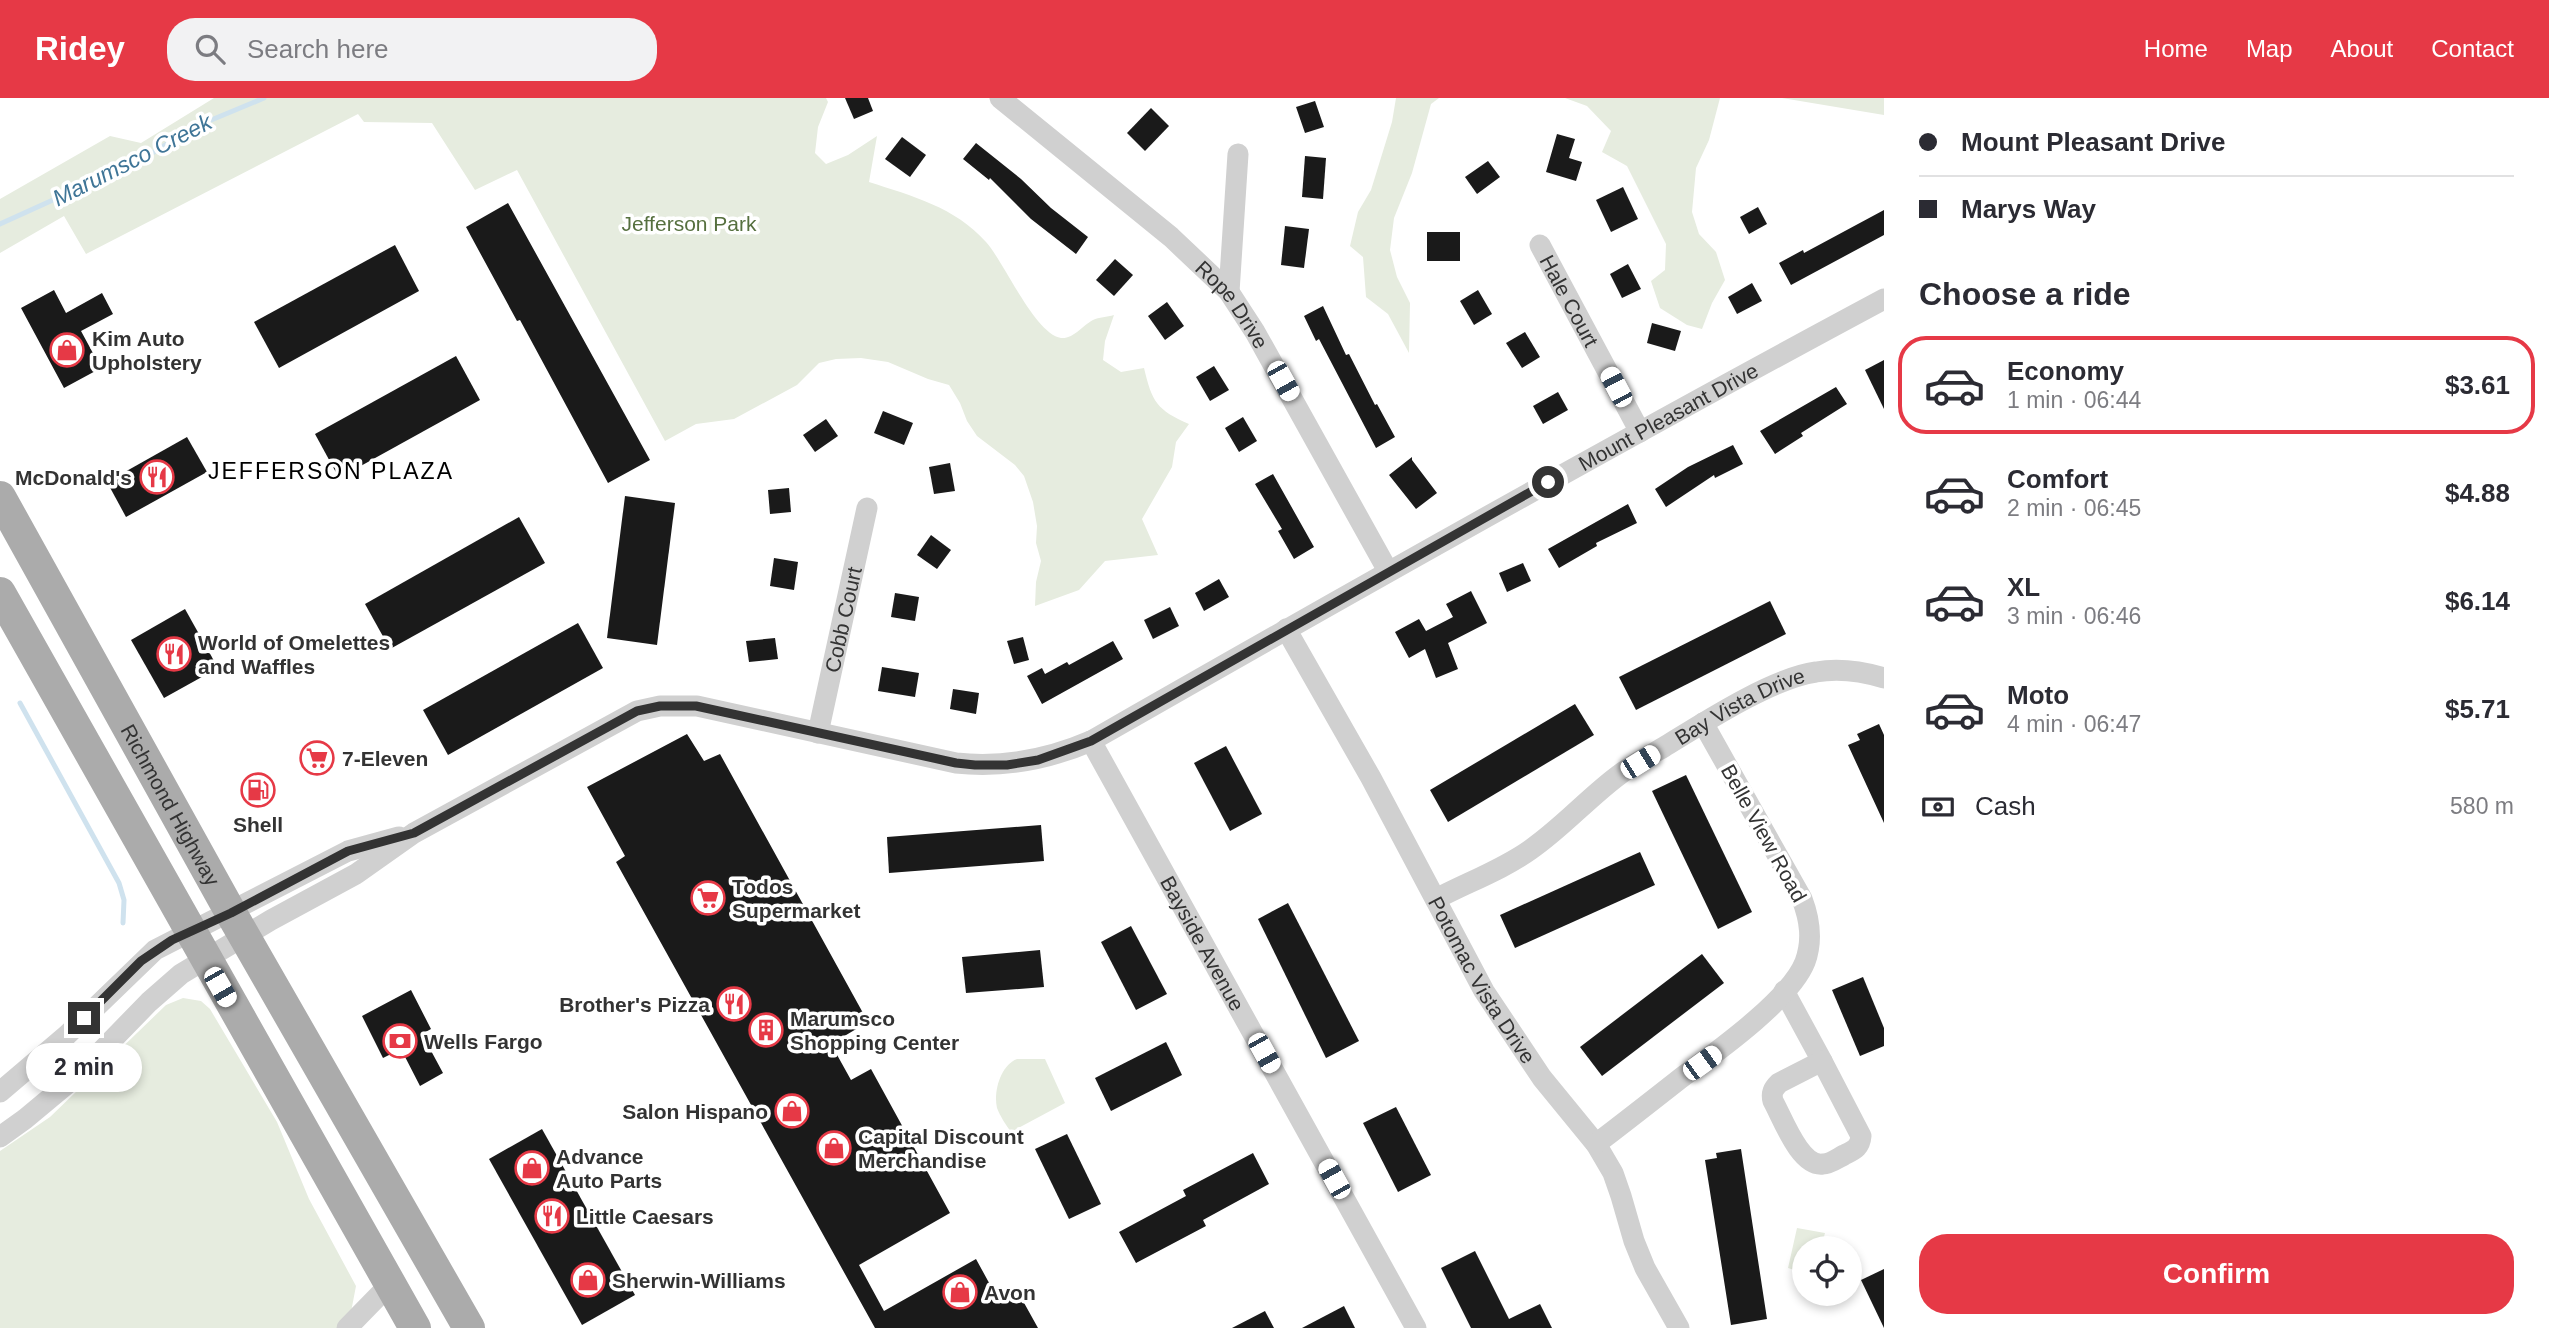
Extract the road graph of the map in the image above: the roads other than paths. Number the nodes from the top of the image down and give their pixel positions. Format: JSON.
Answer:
{"nodes":[{"id":1,"x":1000,"y":98,"type":"edge"},
{"id":2,"x":1238,"y":154,"type":"dead end"},
{"id":3,"x":1540,"y":245,"type":"dead end"},
{"id":4,"x":1229,"y":292,"type":"junction"},
{"id":5,"x":1884,"y":299,"type":"edge"},
{"id":6,"x":1640,"y":432,"type":"junction"},
{"id":7,"x":0,"y":497,"type":"edge"},
{"id":8,"x":867,"y":508,"type":"dead end"},
{"id":9,"x":1388,"y":571,"type":"junction"},
{"id":10,"x":0,"y":593,"type":"edge"},
{"id":11,"x":1286,"y":629,"type":"junction"},
{"id":12,"x":1884,"y":678,"type":"edge"},
{"id":13,"x":1703,"y":723,"type":"junction"},
{"id":14,"x":818,"y":733,"type":"junction"},
{"id":15,"x":1091,"y":741,"type":"junction"},
{"id":16,"x":1436,"y":899,"type":"junction"},
{"id":17,"x":237,"y":925,"type":"junction"},
{"id":18,"x":198,"y":945,"type":"junction"},
{"id":19,"x":1784,"y":990,"type":"junction"},
{"id":20,"x":1822,"y":1061,"type":"junction"},
{"id":21,"x":0,"y":1092,"type":"edge"},
{"id":22,"x":0,"y":1137,"type":"edge"},
{"id":23,"x":1597,"y":1144,"type":"junction"},
{"id":24,"x":390,"y":1284,"type":"junction"},
{"id":25,"x":347,"y":1328,"type":"edge"},
{"id":26,"x":415,"y":1328,"type":"edge"},
{"id":27,"x":469,"y":1328,"type":"edge"},
{"id":28,"x":1416,"y":1328,"type":"edge"},
{"id":29,"x":1679,"y":1328,"type":"edge"}],
"edges":[{"from":1,"to":4,"type":"street","name":"Rope Drive"},
{"from":2,"to":4,"type":"street"},
{"from":3,"to":6,"type":"street","name":"Hale Court"},
{"from":4,"to":9,"type":"street","name":"Rope Drive"},
{"from":5,"to":6,"type":"street","name":"Mount Pleasant Drive"},
{"from":6,"to":9,"type":"street","name":"Mount Pleasant Drive"},
{"from":7,"to":17,"type":"main road","name":"Richmond Highway"},
{"from":8,"to":14,"type":"street","name":"Cobb Court"},
{"from":9,"to":11,"type":"street","name":"Mount Pleasant Drive"},
{"from":10,"to":18,"type":"main road"},
{"from":11,"to":15,"type":"street","name":"Mount Pleasant Drive"},
{"from":11,"to":16,"type":"street","name":"Potomac Vista Drive"},
{"from":12,"to":13,"type":"street","name":"Bay Vista Drive"},
{"from":13,"to":16,"type":"street","name":"Bay Vista Drive"},
{"from":13,"to":19,"type":"street","name":"Belle View Road"},
{"from":14,"to":15,"type":"street","name":"Mount Pleasant Drive"},
{"from":14,"to":17,"type":"street","name":"Mount Pleasant Drive"},
{"from":15,"to":28,"type":"street","name":"Bayside Avenue"},
{"from":16,"to":23,"type":"street","name":"Potomac Vista Drive"},
{"from":17,"to":18,"type":"street","name":"Mount Pleasant Drive"},
{"from":17,"to":18,"type":"street","name":"Mount Pleasant Drive"},
{"from":17,"to":27,"type":"main road","name":"Richmond Highway"},
{"from":18,"to":21,"type":"street"},
{"from":18,"to":22,"type":"street"},
{"from":18,"to":24,"type":"main road"},
{"from":19,"to":20,"type":"street"},
{"from":19,"to":23,"type":"street","name":"Belle View Road"},
{"from":20,"to":20,"type":"street"},
{"from":23,"to":29,"type":"street","name":"Potomac Vista Drive"},
{"from":24,"to":25,"type":"street"},
{"from":24,"to":26,"type":"main road"}]}
